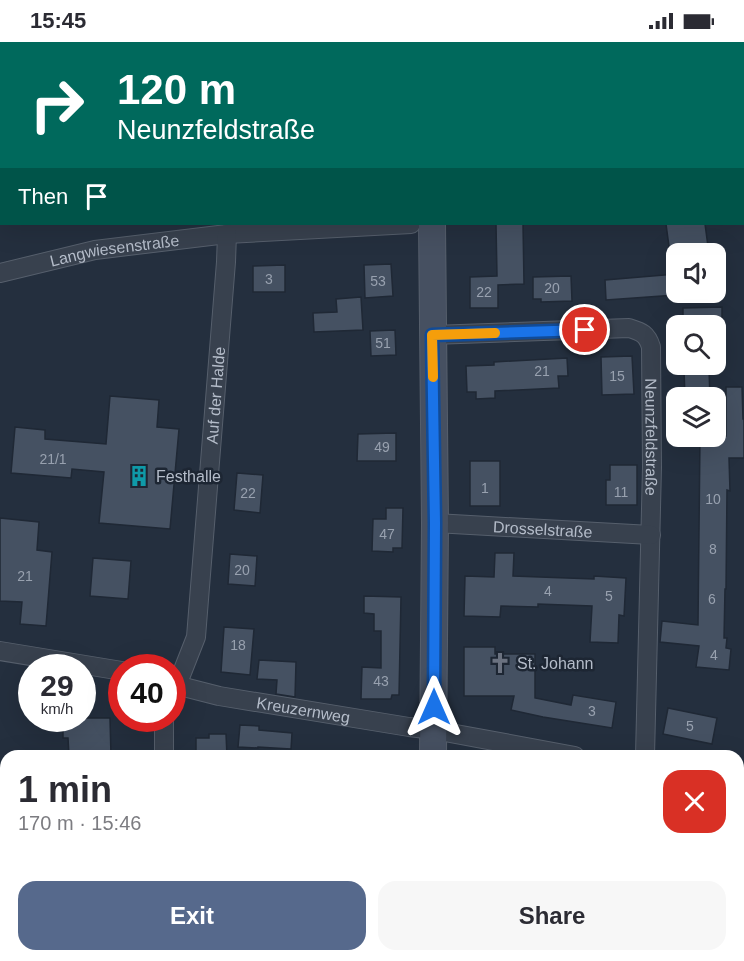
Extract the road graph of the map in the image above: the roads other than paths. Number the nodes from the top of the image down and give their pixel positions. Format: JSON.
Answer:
{"nodes":[{"id":1,"x":393,"y":225,"type":"edge"},
{"id":2,"x":432,"y":225,"type":"edge"},
{"id":3,"x":227,"y":234,"type":"junction"},
{"id":4,"x":0,"y":273,"type":"edge"},
{"id":5,"x":432,"y":335,"type":"junction"},
{"id":6,"x":435,"y":523,"type":"junction"},
{"id":7,"x":651,"y":535,"type":"junction"},
{"id":8,"x":0,"y":651,"type":"edge"},
{"id":9,"x":186,"y":661,"type":"edge"},
{"id":10,"x":108,"y":669,"type":"edge"},
{"id":11,"x":186,"y":691,"type":"edge"},
{"id":12,"x":434,"y":730,"type":"junction"},
{"id":13,"x":164,"y":732,"type":"edge"},
{"id":14,"x":164,"y":750,"type":"edge"},
{"id":15,"x":433,"y":750,"type":"edge"},
{"id":16,"x":542,"y":750,"type":"edge"},
{"id":17,"x":645,"y":750,"type":"edge"}],
"edges":[{"from":1,"to":3,"type":"street","name":"Langwiesenstraße"},
{"from":2,"to":5,"type":"street"},
{"from":3,"to":4,"type":"street","name":"Langwiesenstraße"},
{"from":3,"to":9,"type":"street","name":"Auf der Halde"},
{"from":5,"to":6,"type":"street"},
{"from":5,"to":7,"type":"street","name":"Neunzfeldstraße"},
{"from":6,"to":7,"type":"street","name":"Drosselstraße"},
{"from":6,"to":12,"type":"street"},
{"from":7,"to":17,"type":"street","name":"Neunzfeldstraße"},
{"from":8,"to":10,"type":"street"},
{"from":11,"to":12,"type":"street","name":"Kreuzernweg"},
{"from":12,"to":15,"type":"street"},
{"from":12,"to":16,"type":"street","name":"Kreuzernweg"},
{"from":13,"to":14,"type":"street"}]}
